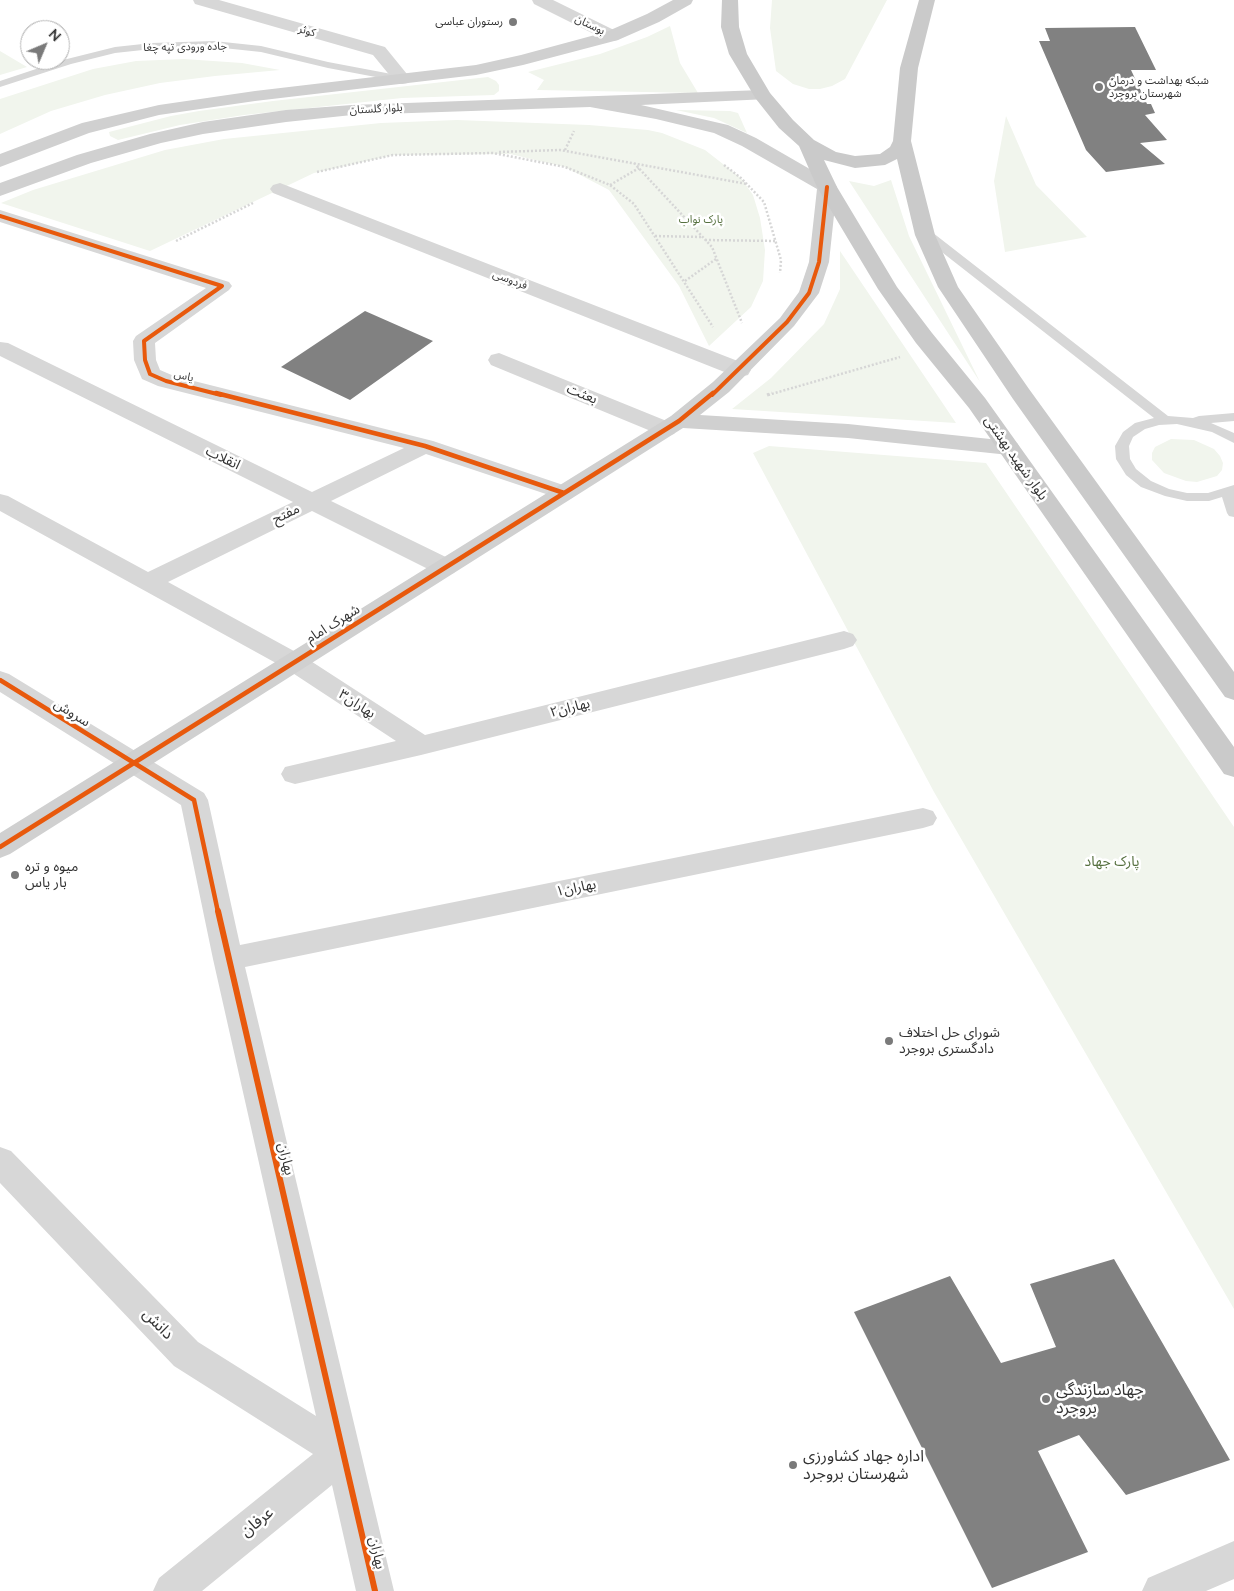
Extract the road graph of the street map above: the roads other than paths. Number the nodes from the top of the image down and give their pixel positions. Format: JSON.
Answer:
{"nodes":[{"id":1,"x":201,"y":0,"type":"edge"},
{"id":2,"x":540,"y":0,"type":"edge"},
{"id":3,"x":685,"y":0,"type":"edge"},
{"id":4,"x":730,"y":0,"type":"edge"},
{"id":5,"x":927,"y":0,"type":"edge"},
{"id":6,"x":612,"y":36,"type":"junction"},
{"id":7,"x":483,"y":68,"type":"junction"},
{"id":8,"x":402,"y":79,"type":"junction"},
{"id":9,"x":0,"y":84,"type":"edge"},
{"id":10,"x":517,"y":90,"type":"junction"},
{"id":11,"x":762,"y":94,"type":"junction"},
{"id":12,"x":588,"y":101,"type":"junction"},
{"id":13,"x":107,"y":122,"type":"junction"},
{"id":14,"x":902,"y":141,"type":"junction"},
{"id":15,"x":807,"y":144,"type":"junction"},
{"id":16,"x":131,"y":145,"type":"junction"},
{"id":17,"x":0,"y":161,"type":"edge"},
{"id":18,"x":827,"y":187,"type":"junction"},
{"id":19,"x":280,"y":189,"type":"road end"},
{"id":20,"x":0,"y":190,"type":"edge"},
{"id":21,"x":0,"y":216,"type":"edge"},
{"id":22,"x":924,"y":232,"type":"junction"},
{"id":23,"x":0,"y":348,"type":"edge"},
{"id":24,"x":499,"y":360,"type":"dead end"},
{"id":25,"x":747,"y":363,"type":"junction"},
{"id":26,"x":1234,"y":417,"type":"edge"},
{"id":27,"x":1166,"y":421,"type":"junction"},
{"id":28,"x":1184,"y":421,"type":"junction"},
{"id":29,"x":672,"y":425,"type":"junction"},
{"id":30,"x":1234,"y":439,"type":"edge"},
{"id":31,"x":425,"y":446,"type":"junction"},
{"id":32,"x":1009,"y":448,"type":"junction"},
{"id":33,"x":1231,"y":491,"type":"edge"},
{"id":34,"x":564,"y":493,"type":"junction"},
{"id":35,"x":0,"y":500,"type":"edge"},
{"id":36,"x":311,"y":502,"type":"junction"},
{"id":37,"x":1234,"y":513,"type":"edge"},
{"id":38,"x":445,"y":568,"type":"junction"},
{"id":39,"x":148,"y":582,"type":"junction"},
{"id":40,"x":844,"y":640,"type":"dead end"},
{"id":41,"x":294,"y":662,"type":"junction"},
{"id":42,"x":0,"y":680,"type":"edge"},
{"id":43,"x":1234,"y":691,"type":"edge"},
{"id":44,"x":421,"y":745,"type":"junction"},
{"id":45,"x":133,"y":764,"type":"junction"},
{"id":46,"x":1234,"y":766,"type":"edge"},
{"id":47,"x":296,"y":774,"type":"dead end"},
{"id":48,"x":923,"y":818,"type":"dead end"},
{"id":49,"x":0,"y":847,"type":"edge"},
{"id":50,"x":228,"y":959,"type":"junction"},
{"id":51,"x":0,"y":1161,"type":"edge"},
{"id":52,"x":343,"y":1453,"type":"junction"},
{"id":53,"x":1234,"y":1560,"type":"edge"},
{"id":54,"x":172,"y":1591,"type":"edge"},
{"id":55,"x":375,"y":1591,"type":"edge"},
{"id":56,"x":1161,"y":1591,"type":"edge"}],
"edges":[{"from":1,"to":8,"type":"street","name":"کوثر"},
{"from":2,"to":6,"type":"street","name":"بوستان"},
{"from":3,"to":6,"type":"main road","name":"بلوار گلستان"},
{"from":4,"to":11,"type":"main road"},
{"from":5,"to":14,"type":"main road"},
{"from":6,"to":7,"type":"main road","name":"بلوار گلستان"},
{"from":7,"to":8,"type":"main road","name":"بلوار گلستان"},
{"from":7,"to":10,"type":"main road"},
{"from":8,"to":9,"type":"lane","name":"جاده ورودی تپه چغا"},
{"from":8,"to":13,"type":"main road","name":"بلوار گلستان"},
{"from":10,"to":12,"type":"main road","name":"بلوار گلستان"},
{"from":10,"to":16,"type":"main road","name":"بلوار گلستان"},
{"from":11,"to":12,"type":"main road","name":"بلوار گلستان"},
{"from":11,"to":15,"type":"main road"},
{"from":12,"to":18,"type":"main road"},
{"from":13,"to":16,"type":"main road"},
{"from":13,"to":17,"type":"main road","name":"بلوار گلستان"},
{"from":14,"to":15,"type":"main road"},
{"from":14,"to":22,"type":"main road"},
{"from":15,"to":18,"type":"main road","name":"بلوار شهید بهشتی"},
{"from":16,"to":20,"type":"main road","name":"بلوار گلستان"},
{"from":18,"to":25,"type":"main road","name":"شهرک امام"},
{"from":18,"to":32,"type":"main road","name":"بلوار شهید بهشتی"},
{"from":19,"to":25,"type":"street","name":"فردوسی"},
{"from":21,"to":31,"type":"street","name":"یاس"},
{"from":22,"to":27,"type":"lane"},
{"from":22,"to":43,"type":"main road"},
{"from":23,"to":36,"type":"street","name":"انقلاب"},
{"from":24,"to":29,"type":"street","name":"بعثت"},
{"from":25,"to":29,"type":"main road","name":"شهرک امام"},
{"from":26,"to":28,"type":"lane"},
{"from":27,"to":28,"type":"lane"},
{"from":27,"to":33,"type":"lane"},
{"from":28,"to":30,"type":"lane"},
{"from":29,"to":32,"type":"main road"},
{"from":29,"to":34,"type":"main road","name":"شهرک امام"},
{"from":31,"to":34,"type":"street","name":"یاس"},
{"from":31,"to":36,"type":"street","name":"مفتح"},
{"from":32,"to":46,"type":"main road","name":"بلوار شهید بهشتی"},
{"from":33,"to":37,"type":"lane"},
{"from":34,"to":38,"type":"main road","name":"شهرک امام"},
{"from":35,"to":39,"type":"street"},
{"from":36,"to":38,"type":"street","name":"انقلاب"},
{"from":36,"to":39,"type":"street","name":"مفتح"},
{"from":38,"to":41,"type":"main road","name":"شهرک امام"},
{"from":39,"to":41,"type":"street"},
{"from":40,"to":44,"type":"street","name":"بهاران۲"},
{"from":41,"to":44,"type":"street","name":"بهاران۳"},
{"from":41,"to":45,"type":"main road","name":"شهرک امام"},
{"from":42,"to":45,"type":"street","name":"سروش"},
{"from":44,"to":47,"type":"street","name":"بهاران۲"},
{"from":45,"to":49,"type":"main road","name":"شهرک امام"},
{"from":45,"to":50,"type":"street","name":"بهاران"},
{"from":48,"to":50,"type":"street","name":"بهاران۱"},
{"from":50,"to":52,"type":"street","name":"بهاران"},
{"from":51,"to":52,"type":"street","name":"دانش"},
{"from":52,"to":54,"type":"street","name":"عرفان"},
{"from":52,"to":55,"type":"street","name":"بهاران"},
{"from":53,"to":56,"type":"street"}]}
